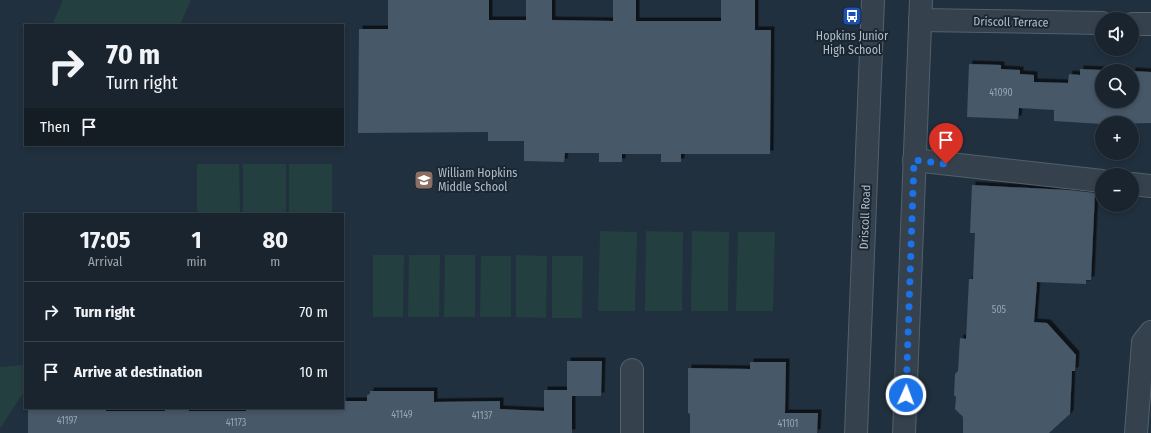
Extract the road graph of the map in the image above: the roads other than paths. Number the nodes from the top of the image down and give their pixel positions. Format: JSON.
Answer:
{"nodes":[{"id":1,"x":873,"y":0,"type":"edge"},
{"id":2,"x":920,"y":10,"type":"edge"},
{"id":3,"x":1095,"y":23,"type":"edge"},
{"id":4,"x":1139,"y":24,"type":"edge"},
{"id":5,"x":1151,"y":24,"type":"edge"},
{"id":6,"x":914,"y":160,"type":"junction"},
{"id":7,"x":1095,"y":180,"type":"edge"},
{"id":8,"x":1139,"y":185,"type":"edge"},
{"id":9,"x":1151,"y":186,"type":"edge"},
{"id":10,"x":1151,"y":332,"type":"edge"},
{"id":11,"x":632,"y":370,"type":"dead end"},
{"id":12,"x":632,"y":433,"type":"edge"},
{"id":13,"x":856,"y":433,"type":"edge"},
{"id":14,"x":904,"y":433,"type":"edge"},
{"id":15,"x":1136,"y":433,"type":"edge"}],
"edges":[{"from":1,"to":13,"type":"street","name":"Driscoll Road"},
{"from":2,"to":3,"type":"street","name":"Driscoll Terrace"},
{"from":2,"to":6,"type":"street"},
{"from":4,"to":5,"type":"street"},
{"from":6,"to":7,"type":"street"},
{"from":6,"to":14,"type":"street"},
{"from":8,"to":9,"type":"street"},
{"from":10,"to":15,"type":"street"},
{"from":11,"to":12,"type":"street"}]}
